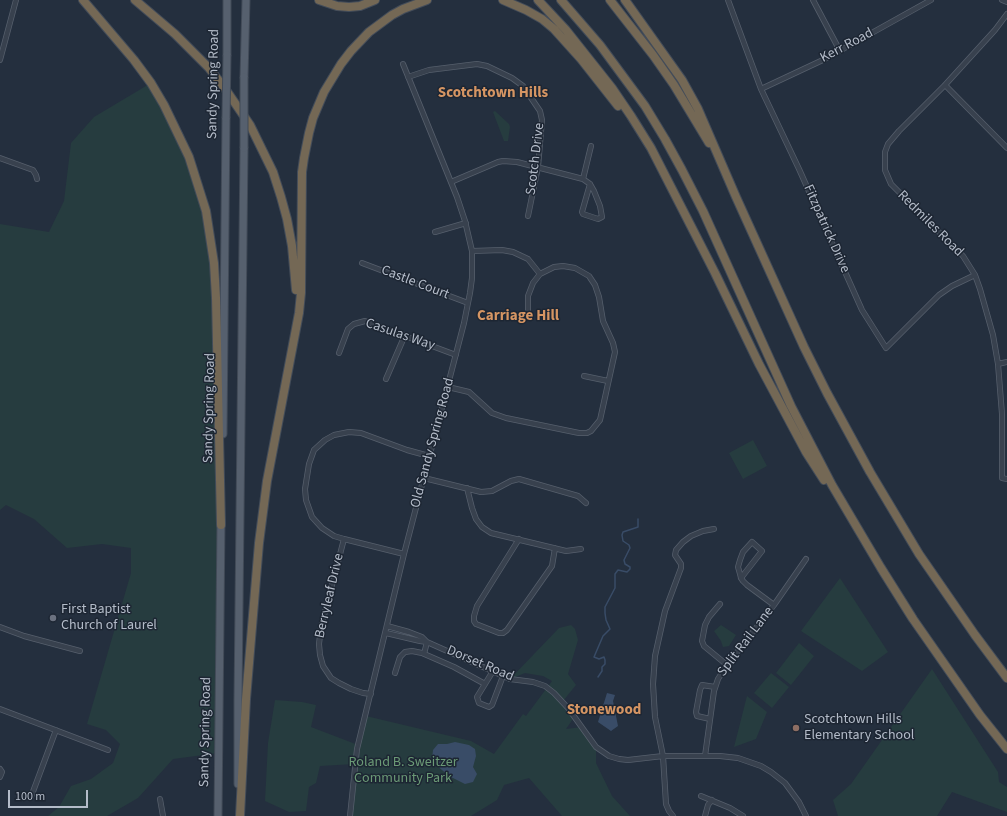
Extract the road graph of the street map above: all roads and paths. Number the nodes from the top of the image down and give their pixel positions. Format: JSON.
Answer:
{"nodes":[{"id":1,"x":16,"y":0,"type":"edge"},
{"id":2,"x":83,"y":0,"type":"edge"},
{"id":3,"x":135,"y":0,"type":"edge"},
{"id":4,"x":227,"y":0,"type":"edge"},
{"id":5,"x":246,"y":0,"type":"edge"},
{"id":6,"x":319,"y":0,"type":"edge"},
{"id":7,"x":375,"y":0,"type":"edge"},
{"id":8,"x":427,"y":0,"type":"edge"},
{"id":9,"x":503,"y":0,"type":"edge"},
{"id":10,"x":538,"y":0,"type":"edge"},
{"id":11,"x":561,"y":0,"type":"edge"},
{"id":12,"x":610,"y":0,"type":"edge"},
{"id":13,"x":625,"y":0,"type":"edge"},
{"id":14,"x":728,"y":0,"type":"edge"},
{"id":15,"x":813,"y":0,"type":"edge"},
{"id":16,"x":931,"y":0,"type":"edge"},
{"id":17,"x":1002,"y":0,"type":"edge"},
{"id":18,"x":1007,"y":2,"type":"edge"},
{"id":19,"x":1007,"y":14,"type":"edge"},
{"id":20,"x":840,"y":51,"type":"junction"},
{"id":21,"x":0,"y":60,"type":"edge"},
{"id":22,"x":403,"y":64,"type":"dead end"},
{"id":23,"x":408,"y":77,"type":"junction"},
{"id":24,"x":945,"y":85,"type":"junction"},
{"id":25,"x":761,"y":90,"type":"junction"},
{"id":26,"x":591,"y":146,"type":"dead end"},
{"id":27,"x":1007,"y":148,"type":"edge"},
{"id":28,"x":0,"y":158,"type":"edge"},
{"id":29,"x":538,"y":167,"type":"junction"},
{"id":30,"x":37,"y":179,"type":"dead end"},
{"id":31,"x":583,"y":179,"type":"junction"},
{"id":32,"x":451,"y":182,"type":"junction"},
{"id":33,"x":590,"y":184,"type":"junction"},
{"id":34,"x":736,"y":197,"type":"junction"},
{"id":35,"x":528,"y":216,"type":"dead end"},
{"id":36,"x":687,"y":218,"type":"junction"},
{"id":37,"x":466,"y":223,"type":"junction"},
{"id":38,"x":435,"y":232,"type":"dead end"},
{"id":39,"x":472,"y":251,"type":"junction"},
{"id":40,"x":362,"y":264,"type":"dead end"},
{"id":41,"x":540,"y":274,"type":"junction"},
{"id":42,"x":975,"y":275,"type":"junction"},
{"id":43,"x":468,"y":303,"type":"junction"},
{"id":44,"x":528,"y":311,"type":"dead end"},
{"id":45,"x":405,"y":335,"type":"junction"},
{"id":46,"x":339,"y":353,"type":"dead end"},
{"id":47,"x":456,"y":355,"type":"junction"},
{"id":48,"x":292,"y":356,"type":"junction"},
{"id":49,"x":1007,"y":362,"type":"edge"},
{"id":50,"x":998,"y":364,"type":"junction"},
{"id":51,"x":584,"y":376,"type":"dead end"},
{"id":52,"x":386,"y":379,"type":"dead end"},
{"id":53,"x":608,"y":381,"type":"junction"},
{"id":54,"x":448,"y":387,"type":"junction"},
{"id":55,"x":429,"y":456,"type":"junction"},
{"id":56,"x":424,"y":478,"type":"junction"},
{"id":57,"x":1007,"y":479,"type":"edge"},
{"id":58,"x":467,"y":488,"type":"junction"},
{"id":59,"x":586,"y":503,"type":"dead end"},
{"id":60,"x":221,"y":525,"type":"junction"},
{"id":61,"x":855,"y":526,"type":"junction"},
{"id":62,"x":714,"y":529,"type":"dead end"},
{"id":63,"x":344,"y":539,"type":"junction"},
{"id":64,"x":519,"y":539,"type":"junction"},
{"id":65,"x":555,"y":548,"type":"junction"},
{"id":66,"x":581,"y":549,"type":"dead end"},
{"id":67,"x":404,"y":554,"type":"junction"},
{"id":68,"x":806,"y":560,"type":"dead end"},
{"id":69,"x":741,"y":578,"type":"junction"},
{"id":70,"x":720,"y":604,"type":"dead end"},
{"id":71,"x":774,"y":606,"type":"junction"},
{"id":72,"x":387,"y":626,"type":"junction"},
{"id":73,"x":0,"y":627,"type":"edge"},
{"id":74,"x":386,"y":633,"type":"junction"},
{"id":75,"x":427,"y":642,"type":"junction"},
{"id":76,"x":80,"y":651,"type":"dead end"},
{"id":77,"x":424,"y":654,"type":"junction"},
{"id":78,"x":727,"y":665,"type":"junction"},
{"id":79,"x":493,"y":671,"type":"junction"},
{"id":80,"x":395,"y":673,"type":"dead end"},
{"id":81,"x":503,"y":676,"type":"junction"},
{"id":82,"x":1007,"y":678,"type":"edge"},
{"id":83,"x":485,"y":684,"type":"junction"},
{"id":84,"x":715,"y":687,"type":"junction"},
{"id":85,"x":371,"y":694,"type":"junction"},
{"id":86,"x":0,"y":708,"type":"edge"},
{"id":87,"x":710,"y":719,"type":"junction"},
{"id":88,"x":56,"y":730,"type":"junction"},
{"id":89,"x":1007,"y":749,"type":"edge"},
{"id":90,"x":108,"y":750,"type":"dead end"},
{"id":91,"x":663,"y":756,"type":"junction"},
{"id":92,"x":705,"y":756,"type":"junction"},
{"id":93,"x":0,"y":769,"type":"edge"},
{"id":94,"x":0,"y":777,"type":"edge"},
{"id":95,"x":701,"y":796,"type":"dead end"},
{"id":96,"x":31,"y":797,"type":"dead end"},
{"id":97,"x":160,"y":799,"type":"dead end"},
{"id":98,"x":712,"y":800,"type":"junction"},
{"id":99,"x":163,"y":816,"type":"edge"},
{"id":100,"x":218,"y":816,"type":"edge"},
{"id":101,"x":239,"y":816,"type":"edge"},
{"id":102,"x":350,"y":816,"type":"edge"},
{"id":103,"x":673,"y":816,"type":"edge"},
{"id":104,"x":705,"y":816,"type":"edge"},
{"id":105,"x":743,"y":816,"type":"edge"},
{"id":106,"x":806,"y":816,"type":"edge"}],
"edges":[{"from":1,"to":21,"type":"street"},
{"from":2,"to":60,"type":"highway"},
{"from":3,"to":48,"type":"highway"},
{"from":4,"to":60,"type":"main road","name":"Sandy Spring Road","bridge":true},
{"from":5,"to":101,"type":"main road","bridge":true},
{"from":6,"to":7,"type":"highway"},
{"from":8,"to":48,"type":"highway"},
{"from":9,"to":36,"type":"highway"},
{"from":10,"to":36,"type":"highway"},
{"from":11,"to":61,"type":"highway"},
{"from":12,"to":34,"type":"highway"},
{"from":13,"to":34,"type":"highway"},
{"from":14,"to":25,"type":"street","name":"Fitzpatrick Drive"},
{"from":15,"to":20,"type":"street"},
{"from":16,"to":20,"type":"street","name":"Kerr Road"},
{"from":17,"to":18,"type":"street"},
{"from":19,"to":24,"type":"street","name":"Redmiles Road"},
{"from":20,"to":25,"type":"street","name":"Kerr Road"},
{"from":22,"to":23,"type":"street","name":"Old Sandy Spring Road"},
{"from":23,"to":29,"type":"street","name":"Scotch Drive"},
{"from":23,"to":32,"type":"street","name":"Old Sandy Spring Road"},
{"from":24,"to":27,"type":"street"},
{"from":24,"to":42,"type":"street","name":"Redmiles Road"},
{"from":25,"to":42,"type":"street","name":"Fitzpatrick Drive"},
{"from":26,"to":31,"type":"street"},
{"from":28,"to":30,"type":"street"},
{"from":29,"to":31,"type":"street"},
{"from":29,"to":32,"type":"street"},
{"from":29,"to":35,"type":"street","name":"Scotch Drive"},
{"from":31,"to":33,"type":"street"},
{"from":32,"to":37,"type":"street","name":"Old Sandy Spring Road"},
{"from":33,"to":33,"type":"street"},
{"from":34,"to":82,"type":"highway"},
{"from":36,"to":61,"type":"highway"},
{"from":37,"to":38,"type":"street"},
{"from":37,"to":39,"type":"street","name":"Old Sandy Spring Road"},
{"from":39,"to":41,"type":"street"},
{"from":39,"to":43,"type":"street","name":"Old Sandy Spring Road"},
{"from":40,"to":43,"type":"street","name":"Castle Court"},
{"from":41,"to":44,"type":"street"},
{"from":41,"to":53,"type":"street"},
{"from":42,"to":50,"type":"street","name":"Redmiles Road"},
{"from":43,"to":47,"type":"street","name":"Old Sandy Spring Road"},
{"from":45,"to":46,"type":"street","name":"Casulas Way"},
{"from":45,"to":47,"type":"street","name":"Casulas Way"},
{"from":45,"to":52,"type":"street"},
{"from":47,"to":54,"type":"street","name":"Old Sandy Spring Road"},
{"from":48,"to":101,"type":"highway"},
{"from":49,"to":50,"type":"street"},
{"from":50,"to":57,"type":"street","name":"Redmiles Road"},
{"from":51,"to":53,"type":"street"},
{"from":53,"to":54,"type":"street"},
{"from":54,"to":55,"type":"street","name":"Old Sandy Spring Road"},
{"from":55,"to":56,"type":"street","name":"Old Sandy Spring Road"},
{"from":55,"to":63,"type":"street"},
{"from":56,"to":58,"type":"street"},
{"from":56,"to":67,"type":"street","name":"Old Sandy Spring Road"},
{"from":58,"to":59,"type":"street"},
{"from":58,"to":64,"type":"street"},
{"from":60,"to":100,"type":"main road","name":"Sandy Spring Road"},
{"from":61,"to":89,"type":"highway"},
{"from":62,"to":91,"type":"street"},
{"from":63,"to":67,"type":"street"},
{"from":63,"to":85,"type":"street","name":"Berryleaf Drive"},
{"from":64,"to":65,"type":"street"},
{"from":64,"to":65,"type":"street"},
{"from":65,"to":66,"type":"street"},
{"from":67,"to":72,"type":"street","name":"Old Sandy Spring Road"},
{"from":68,"to":71,"type":"street","name":"Split Rail Lane"},
{"from":69,"to":69,"type":"street"},
{"from":69,"to":71,"type":"street"},
{"from":70,"to":78,"type":"street"},
{"from":71,"to":78,"type":"street","name":"Split Rail Lane"},
{"from":72,"to":74,"type":"street","name":"Old Sandy Spring Road"},
{"from":72,"to":75,"type":"street"},
{"from":73,"to":76,"type":"street"},
{"from":74,"to":75,"type":"street","name":"Dorset Road"},
{"from":74,"to":85,"type":"street","name":"Old Sandy Spring Road"},
{"from":75,"to":77,"type":"street"},
{"from":75,"to":79,"type":"street","name":"Dorset Road"},
{"from":77,"to":80,"type":"street"},
{"from":77,"to":83,"type":"street"},
{"from":78,"to":84,"type":"street","name":"Split Rail Lane"},
{"from":79,"to":81,"type":"street","name":"Dorset Road"},
{"from":79,"to":83,"type":"street"},
{"from":81,"to":83,"type":"street"},
{"from":81,"to":91,"type":"street","name":"Dorset Road"},
{"from":84,"to":87,"type":"street","name":"Split Rail Lane"},
{"from":84,"to":87,"type":"street"},
{"from":85,"to":102,"type":"street","name":"Old Sandy Spring Road"},
{"from":86,"to":88,"type":"street"},
{"from":87,"to":92,"type":"street","name":"Split Rail Lane"},
{"from":88,"to":90,"type":"street"},
{"from":88,"to":96,"type":"street"},
{"from":91,"to":92,"type":"street","name":"Dorset Road"},
{"from":91,"to":103,"type":"street"},
{"from":92,"to":106,"type":"street","name":"Dorset Road"},
{"from":93,"to":94,"type":"street"},
{"from":95,"to":98,"type":"street"},
{"from":97,"to":99,"type":"street"},
{"from":98,"to":104,"type":"street"},
{"from":98,"to":105,"type":"street"}]}
